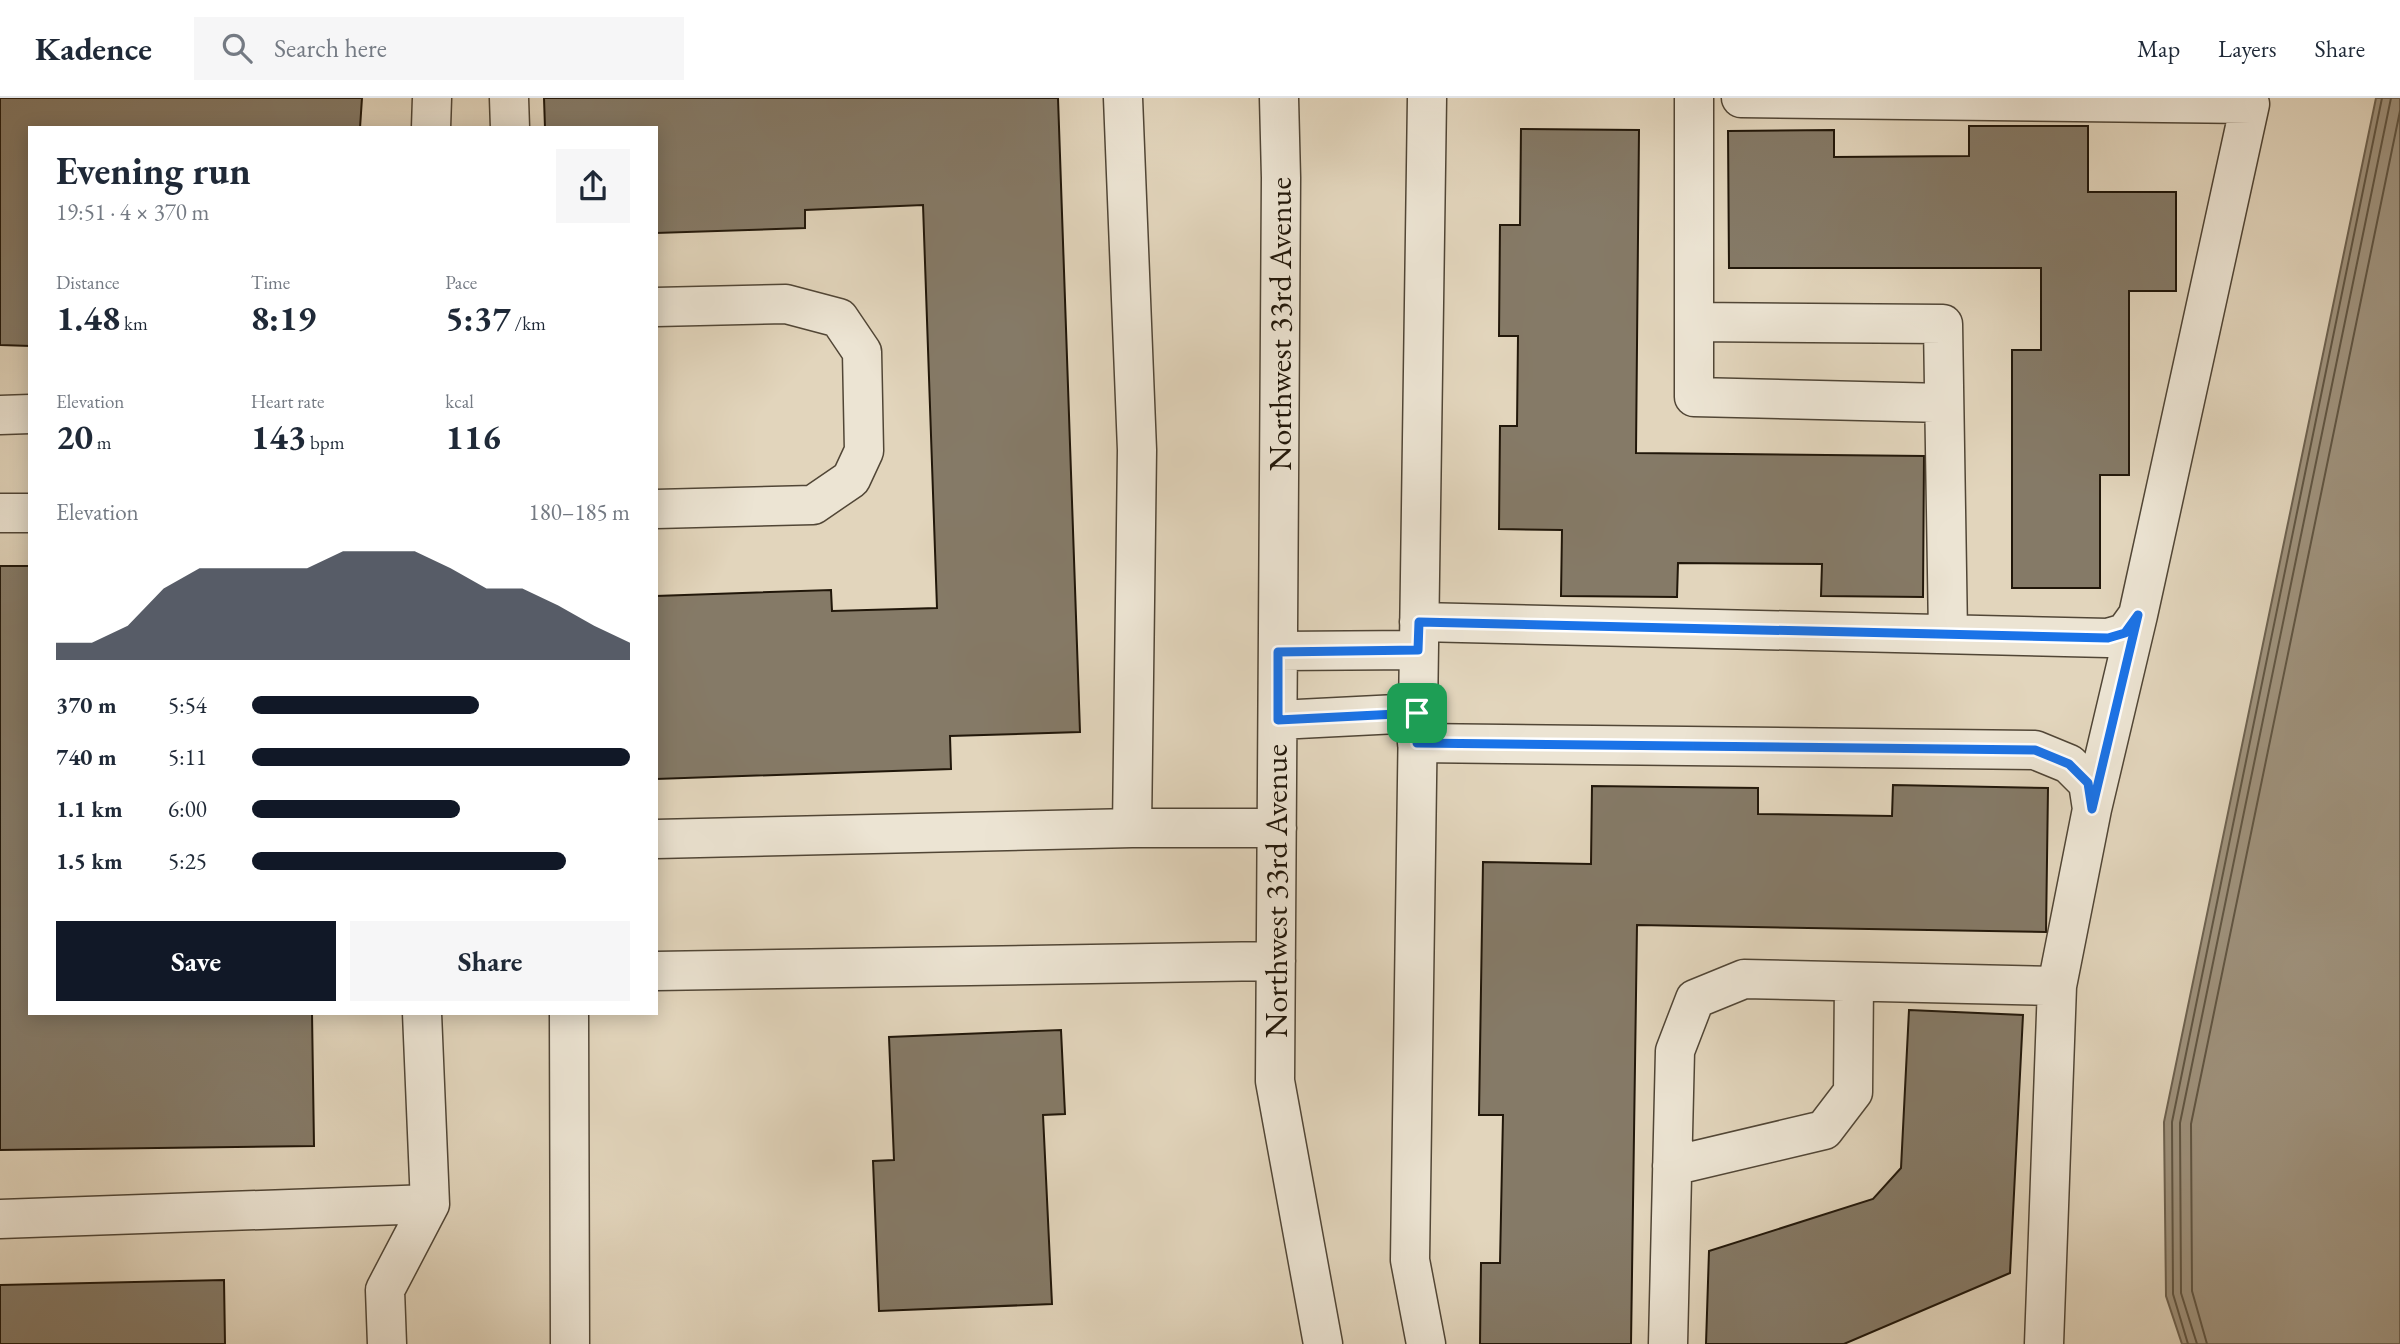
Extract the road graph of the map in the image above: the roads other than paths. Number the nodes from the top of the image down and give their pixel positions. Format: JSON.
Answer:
{"nodes":[{"id":1,"x":432,"y":98,"type":"edge"},
{"id":2,"x":509,"y":98,"type":"edge"},
{"id":3,"x":1123,"y":98,"type":"edge"},
{"id":4,"x":1279,"y":98,"type":"edge"},
{"id":5,"x":1427,"y":98,"type":"edge"},
{"id":6,"x":1693,"y":98,"type":"edge"},
{"id":7,"x":1741,"y":98,"type":"edge"},
{"id":8,"x":431,"y":126,"type":"edge"},
{"id":9,"x":510,"y":126,"type":"edge"},
{"id":10,"x":658,"y":307,"type":"edge"},
{"id":11,"x":1693,"y":322,"type":"junction"},
{"id":12,"x":1944,"y":403,"type":"junction"},
{"id":13,"x":28,"y":414,"type":"edge"},
{"id":14,"x":0,"y":415,"type":"edge"},
{"id":15,"x":658,"y":509,"type":"edge"},
{"id":16,"x":0,"y":513,"type":"edge"},
{"id":17,"x":28,"y":513,"type":"edge"},
{"id":18,"x":2138,"y":615,"type":"junction"},
{"id":19,"x":1948,"y":634,"type":"junction"},
{"id":20,"x":1418,"y":636,"type":"junction"},
{"id":21,"x":1278,"y":652,"type":"junction"},
{"id":22,"x":1278,"y":720,"type":"junction"},
{"id":23,"x":1417,"y":728,"type":"junction"},
{"id":24,"x":2092,"y":809,"type":"junction"},
{"id":25,"x":1132,"y":828,"type":"junction"},
{"id":26,"x":1277,"y":828,"type":"junction"},
{"id":27,"x":658,"y":839,"type":"edge"},
{"id":28,"x":1276,"y":961,"type":"junction"},
{"id":29,"x":658,"y":971,"type":"edge"},
{"id":30,"x":1854,"y":982,"type":"junction"},
{"id":31,"x":2057,"y":986,"type":"junction"},
{"id":32,"x":422,"y":1015,"type":"edge"},
{"id":33,"x":569,"y":1015,"type":"edge"},
{"id":34,"x":1672,"y":1166,"type":"junction"},
{"id":35,"x":430,"y":1204,"type":"junction"},
{"id":36,"x":0,"y":1219,"type":"edge"},
{"id":37,"x":387,"y":1344,"type":"edge"},
{"id":38,"x":570,"y":1344,"type":"edge"},
{"id":39,"x":1323,"y":1344,"type":"edge"},
{"id":40,"x":1426,"y":1344,"type":"edge"},
{"id":41,"x":1668,"y":1344,"type":"edge"},
{"id":42,"x":2044,"y":1344,"type":"edge"}],
"edges":[{"from":1,"to":8,"type":"street"},
{"from":2,"to":9,"type":"street"},
{"from":3,"to":25,"type":"street"},
{"from":4,"to":21,"type":"street","name":"Northwest 33rd Avenue"},
{"from":5,"to":20,"type":"street"},
{"from":6,"to":11,"type":"street"},
{"from":7,"to":18,"type":"street"},
{"from":10,"to":15,"type":"street"},
{"from":11,"to":12,"type":"street"},
{"from":11,"to":12,"type":"street"},
{"from":12,"to":19,"type":"street"},
{"from":13,"to":14,"type":"street"},
{"from":16,"to":17,"type":"street"},
{"from":18,"to":19,"type":"street"},
{"from":18,"to":24,"type":"street"},
{"from":19,"to":20,"type":"street"},
{"from":20,"to":21,"type":"street"},
{"from":20,"to":23,"type":"street"},
{"from":21,"to":22,"type":"street","name":"Northwest 33rd Avenue"},
{"from":22,"to":23,"type":"street"},
{"from":22,"to":26,"type":"street","name":"Northwest 33rd Avenue"},
{"from":23,"to":24,"type":"street"},
{"from":23,"to":40,"type":"street"},
{"from":24,"to":31,"type":"street"},
{"from":25,"to":26,"type":"street"},
{"from":25,"to":27,"type":"street"},
{"from":26,"to":28,"type":"street","name":"Northwest 33rd Avenue"},
{"from":28,"to":29,"type":"street"},
{"from":28,"to":39,"type":"street","name":"Northwest 33rd Avenue"},
{"from":30,"to":31,"type":"street"},
{"from":30,"to":34,"type":"street"},
{"from":30,"to":34,"type":"street"},
{"from":31,"to":42,"type":"street"},
{"from":32,"to":35,"type":"street"},
{"from":33,"to":38,"type":"street"},
{"from":34,"to":41,"type":"street"},
{"from":35,"to":36,"type":"street"},
{"from":35,"to":37,"type":"street"}]}
